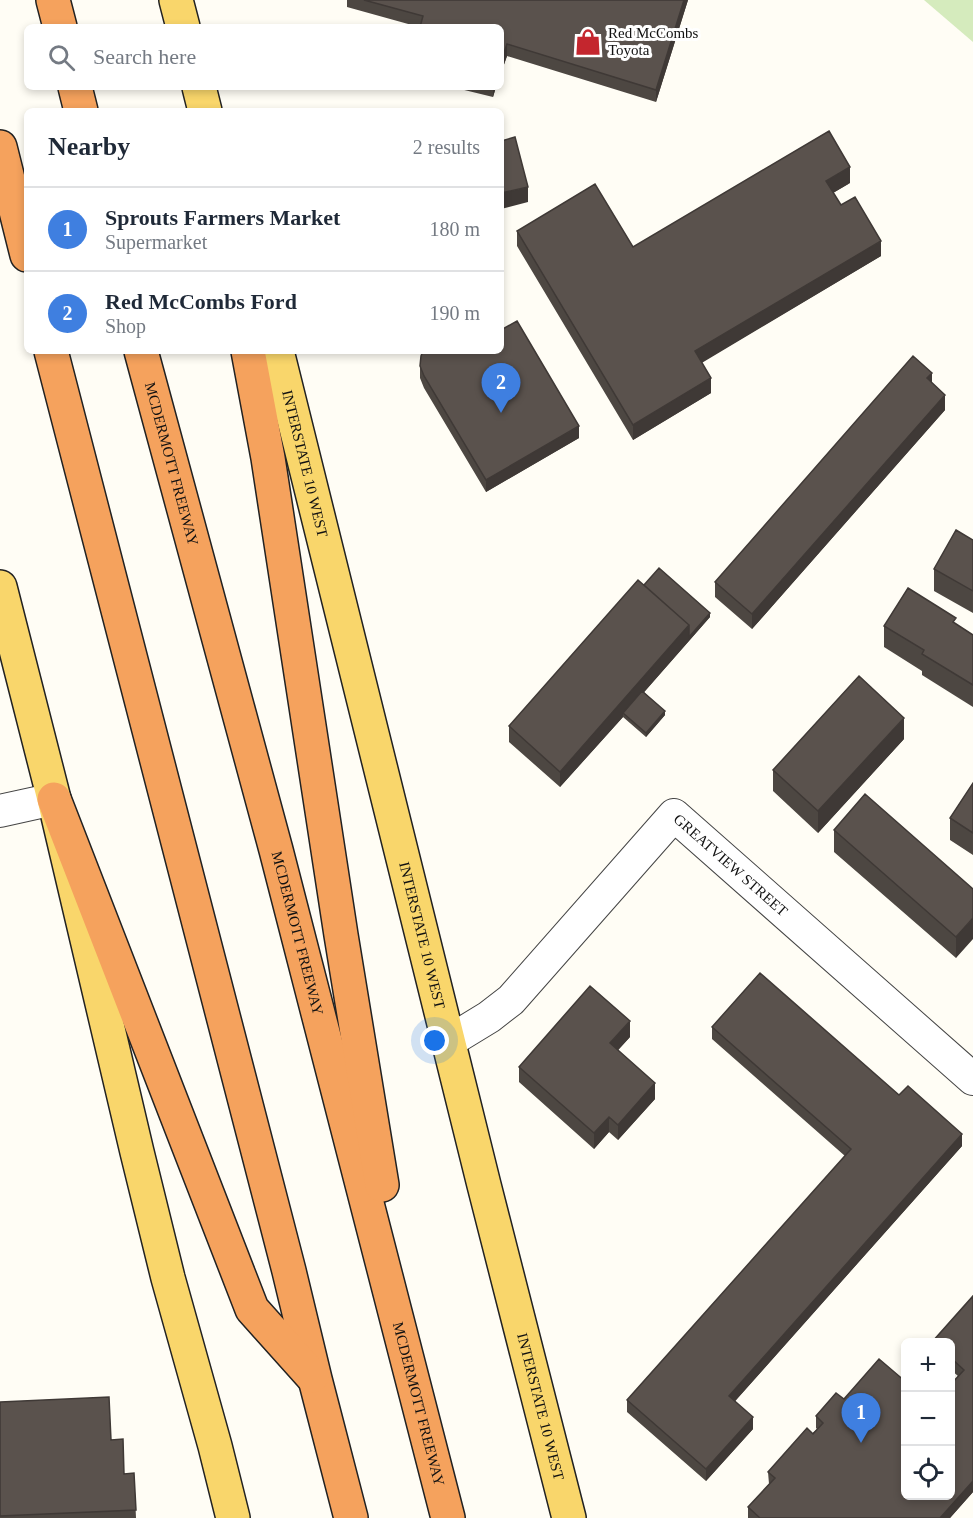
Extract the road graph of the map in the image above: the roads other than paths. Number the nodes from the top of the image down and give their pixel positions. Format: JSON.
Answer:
{"nodes":[{"id":1,"x":53,"y":0,"type":"edge"},
{"id":2,"x":176,"y":0,"type":"edge"},
{"id":3,"x":59,"y":24,"type":"edge"},
{"id":4,"x":182,"y":24,"type":"edge"},
{"id":5,"x":76,"y":90,"type":"edge"},
{"id":6,"x":200,"y":90,"type":"edge"},
{"id":7,"x":80,"y":108,"type":"edge"},
{"id":8,"x":204,"y":108,"type":"edge"},
{"id":9,"x":0,"y":147,"type":"edge"},
{"id":10,"x":24,"y":243,"type":"edge"},
{"id":11,"x":52,"y":354,"type":"edge"},
{"id":12,"x":142,"y":354,"type":"edge"},
{"id":13,"x":249,"y":354,"type":"edge"},
{"id":14,"x":278,"y":354,"type":"edge"},
{"id":15,"x":0,"y":587,"type":"edge"},
{"id":16,"x":54,"y":798,"type":"junction"},
{"id":17,"x":0,"y":811,"type":"edge"},
{"id":18,"x":448,"y":1042,"type":"junction"},
{"id":19,"x":973,"y":1079,"type":"edge"},
{"id":20,"x":315,"y":1379,"type":"junction"},
{"id":21,"x":418,"y":1403,"type":"junction"},
{"id":22,"x":233,"y":1518,"type":"edge"},
{"id":23,"x":351,"y":1518,"type":"edge"},
{"id":24,"x":448,"y":1518,"type":"edge"},
{"id":25,"x":569,"y":1518,"type":"edge"}],
"edges":[{"from":1,"to":3,"type":"highway"},
{"from":2,"to":4,"type":"main road"},
{"from":5,"to":7,"type":"highway"},
{"from":6,"to":8,"type":"main road"},
{"from":9,"to":10,"type":"highway"},
{"from":11,"to":20,"type":"highway"},
{"from":12,"to":21,"type":"highway","name":"MCDERMOTT FREEWAY"},
{"from":13,"to":21,"type":"highway"},
{"from":14,"to":18,"type":"main road","name":"INTERSTATE 10 WEST"},
{"from":15,"to":16,"type":"main road"},
{"from":16,"to":17,"type":"street"},
{"from":16,"to":20,"type":"highway"},
{"from":16,"to":22,"type":"main road"},
{"from":18,"to":19,"type":"street","name":"GREATVIEW STREET"},
{"from":18,"to":25,"type":"main road","name":"INTERSTATE 10 WEST"},
{"from":20,"to":23,"type":"highway"},
{"from":21,"to":24,"type":"highway","name":"MCDERMOTT FREEWAY"}]}
